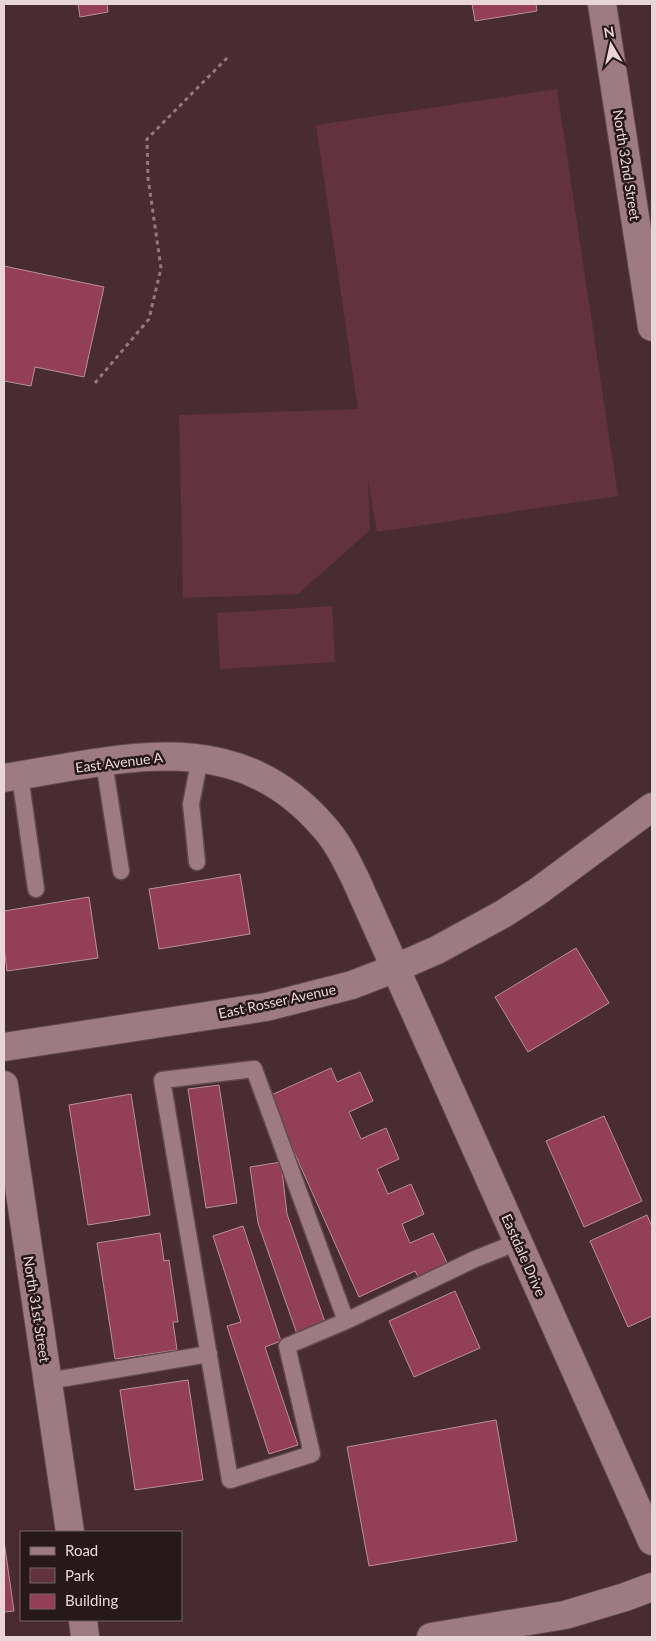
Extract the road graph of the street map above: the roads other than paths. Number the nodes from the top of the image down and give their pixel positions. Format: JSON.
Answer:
{"nodes":[{"id":1,"x":602,"y":4,"type":"edge"},
{"id":2,"x":652,"y":327,"type":"edge"},
{"id":3,"x":200,"y":758,"type":"junction"},
{"id":4,"x":104,"y":762,"type":"junction"},
{"id":5,"x":12,"y":777,"type":"edge"},
{"id":6,"x":652,"y":807,"type":"edge"},
{"id":7,"x":197,"y":862,"type":"dead end"},
{"id":8,"x":121,"y":871,"type":"dead end"},
{"id":9,"x":36,"y":889,"type":"dead end"},
{"id":10,"x":396,"y":968,"type":"junction"},
{"id":11,"x":4,"y":1047,"type":"edge"},
{"id":12,"x":4,"y":1085,"type":"edge"},
{"id":13,"x":518,"y":1242,"type":"junction"},
{"id":14,"x":346,"y":1321,"type":"junction"},
{"id":15,"x":209,"y":1354,"type":"junction"},
{"id":16,"x":48,"y":1381,"type":"junction"},
{"id":17,"x":70,"y":1531,"type":"edge"},
{"id":18,"x":652,"y":1542,"type":"edge"},
{"id":19,"x":652,"y":1587,"type":"edge"},
{"id":20,"x":83,"y":1621,"type":"edge"},
{"id":21,"x":85,"y":1637,"type":"edge"},
{"id":22,"x":431,"y":1637,"type":"edge"}],
"edges":[{"from":1,"to":2,"type":"street","name":"North 32nd Street"},
{"from":3,"to":4,"type":"street","name":"East Avenue A"},
{"from":3,"to":7,"type":"lane"},
{"from":3,"to":10,"type":"street","name":"East Avenue A"},
{"from":4,"to":5,"type":"street","name":"East Avenue A"},
{"from":4,"to":8,"type":"lane"},
{"from":5,"to":9,"type":"lane"},
{"from":6,"to":10,"type":"street","name":"East Rosser Avenue"},
{"from":10,"to":11,"type":"street","name":"East Rosser Avenue"},
{"from":10,"to":13,"type":"street","name":"Eastdale Drive"},
{"from":12,"to":16,"type":"street","name":"North 31st Street"},
{"from":13,"to":14,"type":"lane"},
{"from":13,"to":18,"type":"street","name":"Eastdale Drive"},
{"from":14,"to":15,"type":"lane"},
{"from":14,"to":15,"type":"lane"},
{"from":15,"to":16,"type":"lane"},
{"from":16,"to":17,"type":"street","name":"North 31st Street"},
{"from":19,"to":22,"type":"street"},
{"from":20,"to":21,"type":"street"}]}
